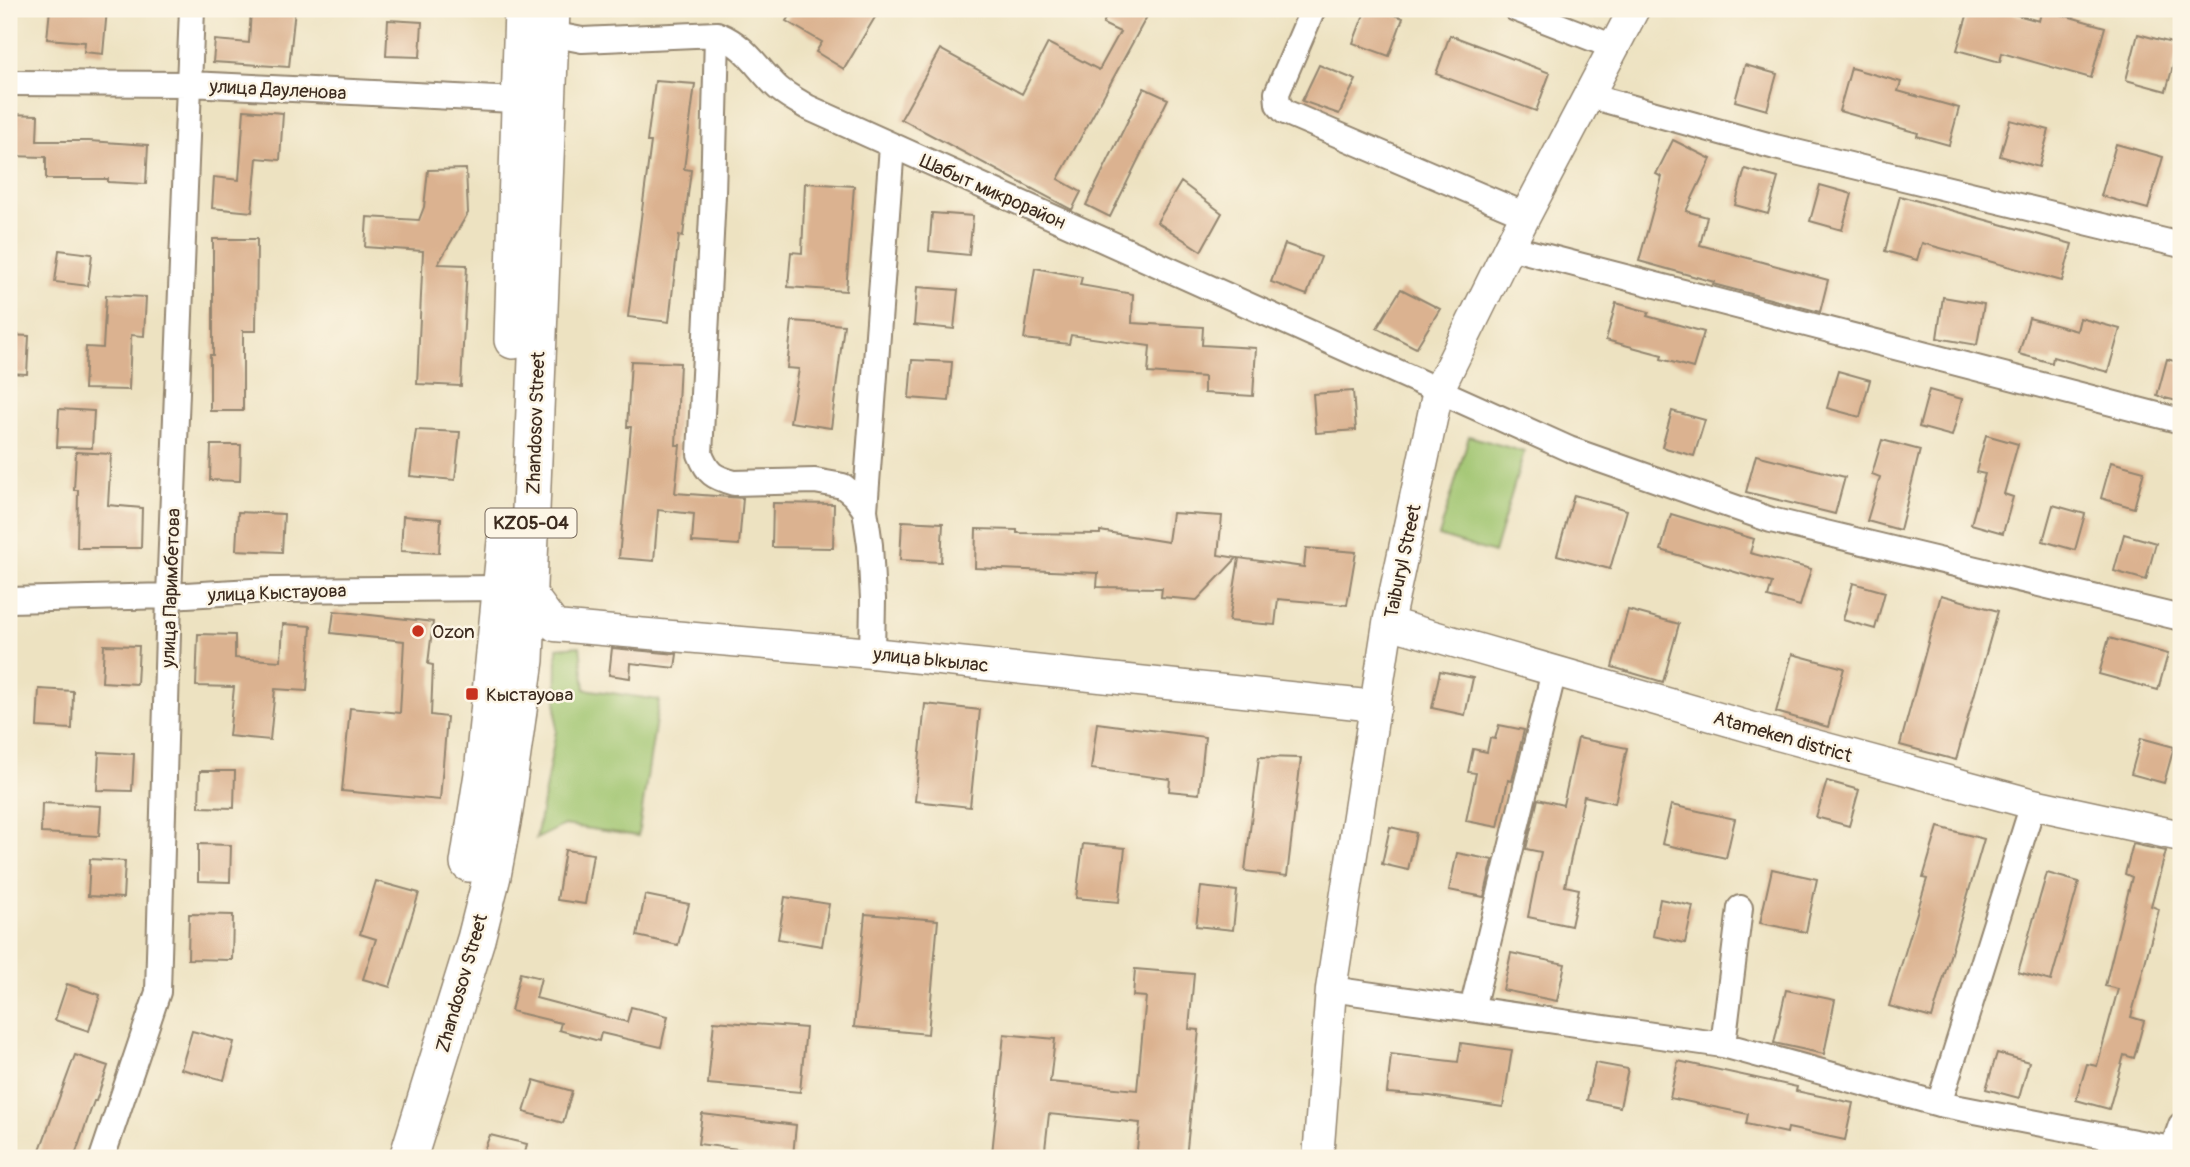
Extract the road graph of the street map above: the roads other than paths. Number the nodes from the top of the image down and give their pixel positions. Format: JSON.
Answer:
{"nodes":[{"id":1,"x":192,"y":9,"type":"edge"},
{"id":2,"x":523,"y":9,"type":"edge"},
{"id":3,"x":1313,"y":9,"type":"edge"},
{"id":4,"x":1516,"y":9,"type":"edge"},
{"id":5,"x":1634,"y":9,"type":"edge"},
{"id":6,"x":551,"y":21,"type":"edge"},
{"id":7,"x":717,"y":34,"type":"junction"},
{"id":8,"x":1614,"y":47,"type":"junction"},
{"id":9,"x":9,"y":83,"type":"edge"},
{"id":10,"x":190,"y":84,"type":"junction"},
{"id":11,"x":1590,"y":96,"type":"junction"},
{"id":12,"x":533,"y":101,"type":"junction"},
{"id":13,"x":892,"y":146,"type":"junction"},
{"id":14,"x":1527,"y":215,"type":"junction"},
{"id":15,"x":2181,"y":246,"type":"edge"},
{"id":16,"x":1509,"y":247,"type":"junction"},
{"id":17,"x":1438,"y":391,"type":"junction"},
{"id":18,"x":2181,"y":421,"type":"edge"},
{"id":19,"x":865,"y":510,"type":"junction"},
{"id":20,"x":516,"y":589,"type":"junction"},
{"id":21,"x":169,"y":596,"type":"junction"},
{"id":22,"x":9,"y":600,"type":"edge"},
{"id":23,"x":2181,"y":618,"type":"edge"},
{"id":24,"x":1388,"y":624,"type":"junction"},
{"id":25,"x":872,"y":653,"type":"junction"},
{"id":26,"x":1554,"y":671,"type":"junction"},
{"id":27,"x":1376,"y":706,"type":"junction"},
{"id":28,"x":2033,"y":804,"type":"junction"},
{"id":29,"x":2181,"y":836,"type":"edge"},
{"id":30,"x":1740,"y":908,"type":"dead end"},
{"id":31,"x":1331,"y":989,"type":"junction"},
{"id":32,"x":1472,"y":1009,"type":"junction"},
{"id":33,"x":1723,"y":1045,"type":"junction"},
{"id":34,"x":1939,"y":1104,"type":"junction"},
{"id":35,"x":2181,"y":1125,"type":"edge"},
{"id":36,"x":2170,"y":1154,"type":"edge"},
{"id":37,"x":103,"y":1158,"type":"edge"},
{"id":38,"x":386,"y":1158,"type":"edge"},
{"id":39,"x":408,"y":1158,"type":"edge"},
{"id":40,"x":1318,"y":1158,"type":"edge"}],
"edges":[{"from":1,"to":10,"type":"street","name":"улица Паримбетова"},
{"from":2,"to":12,"type":"main road","name":"Zhandosov Street","number":"KZ05-04"},
{"from":3,"to":14,"type":"street"},
{"from":4,"to":8,"type":"street"},
{"from":5,"to":8,"type":"street","name":"Taiburyl Street"},
{"from":6,"to":7,"type":"street"},
{"from":6,"to":12,"type":"main road","name":"Zhandosov Street","number":"KZ05-04"},
{"from":7,"to":13,"type":"street","name":"Шабыт микрорайон"},
{"from":7,"to":19,"type":"street"},
{"from":8,"to":11,"type":"street","name":"Taiburyl Street"},
{"from":9,"to":10,"type":"street","name":"улица Дауленова"},
{"from":10,"to":12,"type":"street","name":"улица Дауленова"},
{"from":10,"to":21,"type":"street","name":"улица Паримбетова"},
{"from":11,"to":14,"type":"street","name":"Taiburyl Street"},
{"from":11,"to":15,"type":"street"},
{"from":12,"to":20,"type":"main road","name":"Zhandosov Street","number":"KZ05-04"},
{"from":13,"to":17,"type":"street","name":"Шабыт микрорайон"},
{"from":13,"to":19,"type":"street"},
{"from":14,"to":16,"type":"street","name":"Taiburyl Street"},
{"from":16,"to":17,"type":"street","name":"Taiburyl Street"},
{"from":16,"to":18,"type":"street"},
{"from":17,"to":23,"type":"street","name":"Шабыт микрорайон"},
{"from":17,"to":24,"type":"street","name":"Taiburyl Street"},
{"from":19,"to":25,"type":"street"},
{"from":20,"to":21,"type":"street","name":"улица Кыстауова"},
{"from":20,"to":25,"type":"street","name":"улица Ыкылас"},
{"from":20,"to":38,"type":"main road","name":"Zhandosov Street","number":"KZ05-04"},
{"from":20,"to":39,"type":"main road","name":"Zhandosov Street","number":"KZ05-04"},
{"from":21,"to":22,"type":"street","name":"улица Кыстауова"},
{"from":21,"to":37,"type":"street","name":"улица Паримбетова"},
{"from":24,"to":26,"type":"street","name":"Atameken district"},
{"from":24,"to":27,"type":"street","name":"Taiburyl Street"},
{"from":25,"to":27,"type":"street","name":"улица Ыкылас"},
{"from":26,"to":28,"type":"street","name":"Atameken district"},
{"from":26,"to":32,"type":"street"},
{"from":27,"to":31,"type":"street","name":"Taiburyl Street"},
{"from":28,"to":29,"type":"street","name":"Atameken district"},
{"from":28,"to":34,"type":"street"},
{"from":30,"to":33,"type":"street"},
{"from":31,"to":32,"type":"street"},
{"from":31,"to":40,"type":"street","name":"Taiburyl Street"},
{"from":32,"to":33,"type":"street"},
{"from":33,"to":34,"type":"street"},
{"from":34,"to":36,"type":"street"},
{"from":35,"to":36,"type":"street"}]}
